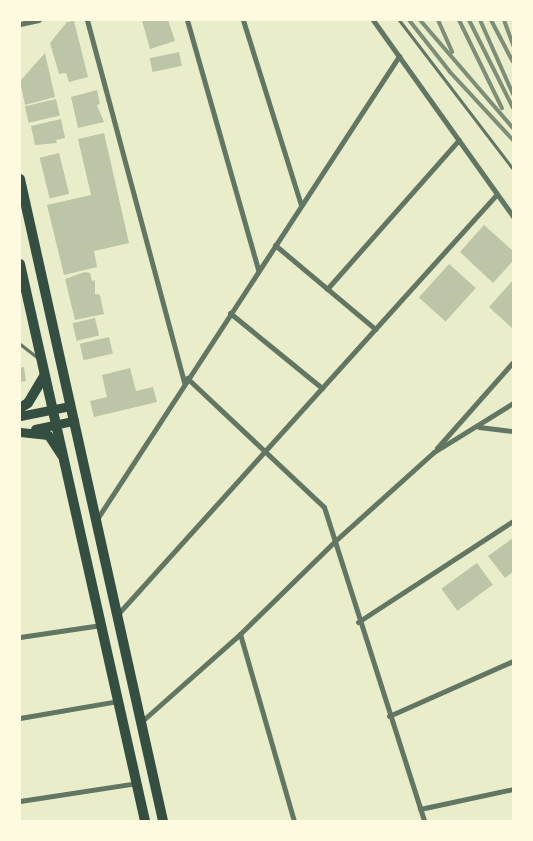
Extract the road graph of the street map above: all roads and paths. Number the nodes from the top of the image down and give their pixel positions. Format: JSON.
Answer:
{"nodes":[{"id":1,"x":39,"y":20,"type":"edge"},
{"id":2,"x":87,"y":20,"type":"edge"},
{"id":3,"x":186,"y":20,"type":"edge"},
{"id":4,"x":243,"y":20,"type":"edge"},
{"id":5,"x":373,"y":20,"type":"edge"},
{"id":6,"x":399,"y":20,"type":"edge"},
{"id":7,"x":20,"y":24,"type":"edge"},
{"id":8,"x":399,"y":56,"type":"junction"},
{"id":9,"x":459,"y":140,"type":"junction"},
{"id":10,"x":513,"y":169,"type":"edge"},
{"id":11,"x":20,"y":179,"type":"edge"},
{"id":12,"x":497,"y":194,"type":"junction"},
{"id":13,"x":301,"y":205,"type":"junction"},
{"id":14,"x":513,"y":216,"type":"edge"},
{"id":15,"x":275,"y":245,"type":"junction"},
{"id":16,"x":20,"y":264,"type":"edge"},
{"id":17,"x":258,"y":270,"type":"junction"},
{"id":18,"x":327,"y":289,"type":"junction"},
{"id":19,"x":230,"y":313,"type":"junction"},
{"id":20,"x":375,"y":329,"type":"junction"},
{"id":21,"x":20,"y":344,"type":"edge"},
{"id":22,"x":40,"y":360,"type":"junction"},
{"id":23,"x":513,"y":362,"type":"edge"},
{"id":24,"x":44,"y":376,"type":"junction"},
{"id":25,"x":185,"y":381,"type":"junction"},
{"id":26,"x":322,"y":388,"type":"junction"},
{"id":27,"x":513,"y":403,"type":"edge"},
{"id":28,"x":70,"y":406,"type":"junction"},
{"id":29,"x":20,"y":408,"type":"edge"},
{"id":30,"x":52,"y":410,"type":"junction"},
{"id":31,"x":20,"y":416,"type":"edge"},
{"id":32,"x":74,"y":421,"type":"junction"},
{"id":33,"x":55,"y":425,"type":"junction"},
{"id":34,"x":478,"y":427,"type":"junction"},
{"id":35,"x":513,"y":431,"type":"edge"},
{"id":36,"x":20,"y":432,"type":"edge"},
{"id":37,"x":266,"y":450,"type":"junction"},
{"id":38,"x":434,"y":452,"type":"junction"},
{"id":39,"x":65,"y":463,"type":"junction"},
{"id":40,"x":96,"y":522,"type":"junction"},
{"id":41,"x":513,"y":522,"type":"edge"},
{"id":42,"x":335,"y":541,"type":"junction"},
{"id":43,"x":117,"y":616,"type":"junction"},
{"id":44,"x":358,"y":622,"type":"junction"},
{"id":45,"x":102,"y":624,"type":"junction"},
{"id":46,"x":240,"y":634,"type":"junction"},
{"id":47,"x":20,"y":637,"type":"edge"},
{"id":48,"x":513,"y":661,"type":"edge"},
{"id":49,"x":119,"y":701,"type":"junction"},
{"id":50,"x":389,"y":716,"type":"junction"},
{"id":51,"x":20,"y":718,"type":"edge"},
{"id":52,"x":141,"y":722,"type":"junction"},
{"id":53,"x":137,"y":783,"type":"junction"},
{"id":54,"x":513,"y":789,"type":"edge"},
{"id":55,"x":20,"y":801,"type":"edge"},
{"id":56,"x":420,"y":809,"type":"junction"},
{"id":57,"x":145,"y":821,"type":"edge"},
{"id":58,"x":163,"y":821,"type":"edge"},
{"id":59,"x":294,"y":821,"type":"edge"},
{"id":60,"x":424,"y":821,"type":"edge"}],
"edges":[{"from":1,"to":7,"type":"street"},
{"from":2,"to":25,"type":"street"},
{"from":3,"to":17,"type":"street"},
{"from":4,"to":13,"type":"street"},
{"from":5,"to":8,"type":"street"},
{"from":6,"to":10,"type":"lane"},
{"from":8,"to":9,"type":"street"},
{"from":8,"to":13,"type":"street"},
{"from":9,"to":12,"type":"street"},
{"from":9,"to":18,"type":"street"},
{"from":11,"to":28,"type":"main road"},
{"from":12,"to":14,"type":"street"},
{"from":12,"to":20,"type":"street"},
{"from":13,"to":15,"type":"street"},
{"from":15,"to":17,"type":"street"},
{"from":15,"to":18,"type":"street"},
{"from":16,"to":22,"type":"main road"},
{"from":17,"to":19,"type":"street"},
{"from":18,"to":20,"type":"street"},
{"from":19,"to":25,"type":"street"},
{"from":19,"to":26,"type":"street"},
{"from":20,"to":26,"type":"street"},
{"from":21,"to":22,"type":"lane"},
{"from":22,"to":24,"type":"main road"},
{"from":23,"to":38,"type":"street"},
{"from":24,"to":29,"type":"main road"},
{"from":24,"to":30,"type":"main road"},
{"from":25,"to":37,"type":"street"},
{"from":25,"to":40,"type":"street"},
{"from":26,"to":37,"type":"street"},
{"from":27,"to":34,"type":"street"},
{"from":28,"to":30,"type":"main road"},
{"from":28,"to":32,"type":"main road"},
{"from":30,"to":31,"type":"main road"},
{"from":30,"to":33,"type":"main road"},
{"from":32,"to":33,"type":"main road"},
{"from":32,"to":40,"type":"main road"},
{"from":33,"to":36,"type":"main road"},
{"from":33,"to":39,"type":"main road"},
{"from":34,"to":35,"type":"street"},
{"from":34,"to":38,"type":"street"},
{"from":36,"to":39,"type":"main road"},
{"from":37,"to":42,"type":"street"},
{"from":37,"to":43,"type":"street"},
{"from":38,"to":42,"type":"street"},
{"from":39,"to":45,"type":"main road"},
{"from":40,"to":43,"type":"main road"},
{"from":41,"to":44,"type":"street"},
{"from":42,"to":44,"type":"street"},
{"from":42,"to":46,"type":"street"},
{"from":43,"to":52,"type":"main road"},
{"from":44,"to":50,"type":"street"},
{"from":45,"to":47,"type":"street"},
{"from":45,"to":49,"type":"main road"},
{"from":46,"to":52,"type":"street"},
{"from":46,"to":59,"type":"street"},
{"from":48,"to":50,"type":"street"},
{"from":49,"to":51,"type":"street"},
{"from":49,"to":53,"type":"main road"},
{"from":50,"to":56,"type":"street"},
{"from":52,"to":58,"type":"main road"},
{"from":53,"to":55,"type":"street"},
{"from":53,"to":57,"type":"main road"},
{"from":54,"to":56,"type":"street"},
{"from":56,"to":60,"type":"street"}]}
